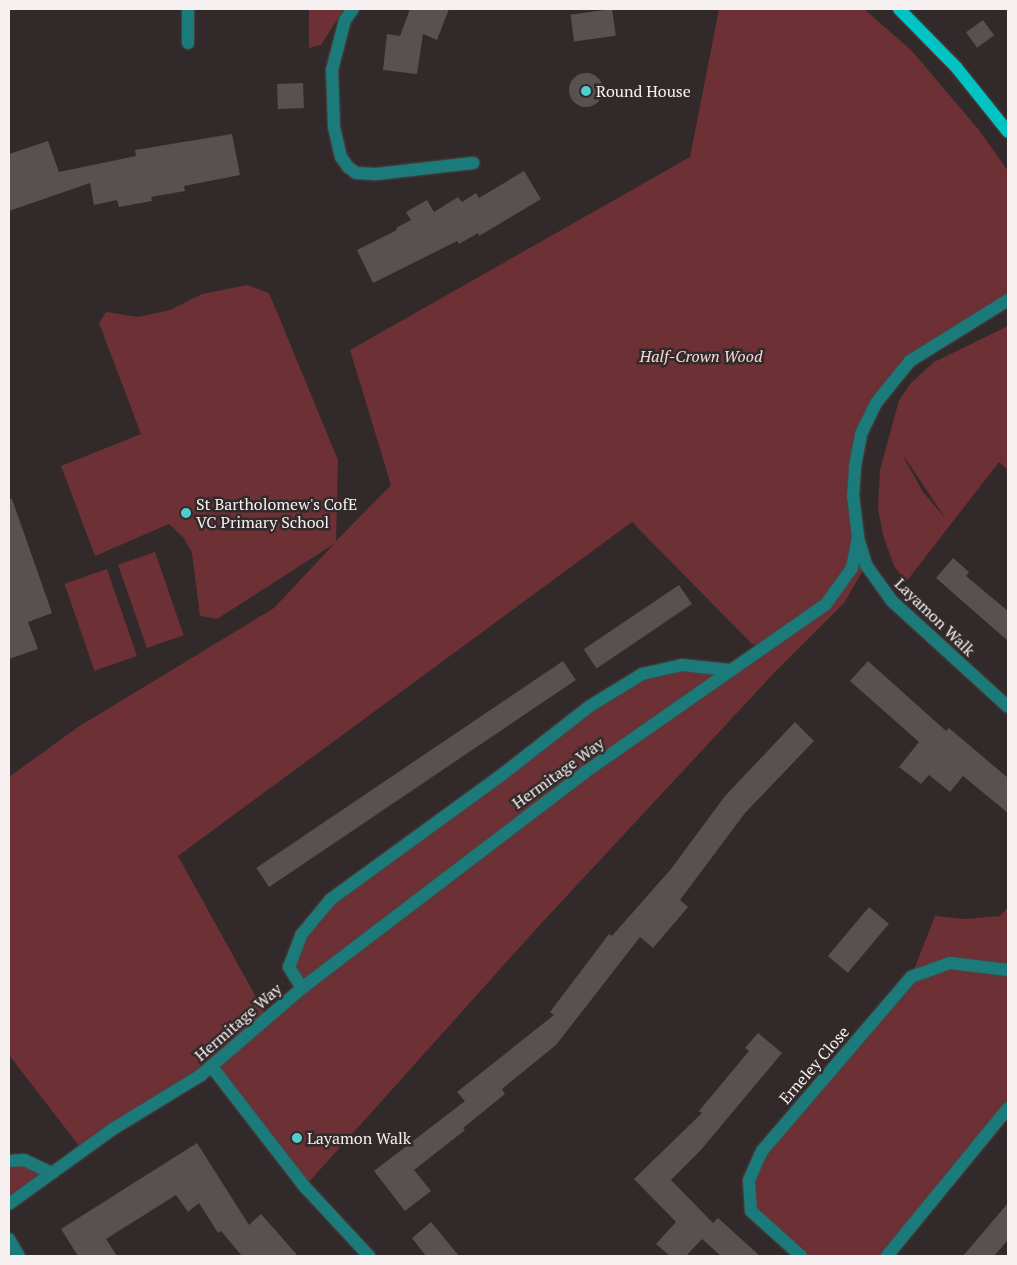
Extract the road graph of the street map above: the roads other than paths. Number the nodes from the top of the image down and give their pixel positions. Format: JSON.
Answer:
{"nodes":[{"id":1,"x":188,"y":9,"type":"edge"},
{"id":2,"x":353,"y":9,"type":"edge"},
{"id":3,"x":899,"y":9,"type":"edge"},
{"id":4,"x":188,"y":43,"type":"dead end"},
{"id":5,"x":1008,"y":132,"type":"edge"},
{"id":6,"x":473,"y":163,"type":"dead end"},
{"id":7,"x":1008,"y":300,"type":"edge"},
{"id":8,"x":858,"y":536,"type":"junction"},
{"id":9,"x":730,"y":670,"type":"junction"},
{"id":10,"x":1008,"y":707,"type":"edge"},
{"id":11,"x":1008,"y":970,"type":"edge"},
{"id":12,"x":302,"y":988,"type":"junction"},
{"id":13,"x":212,"y":1067,"type":"junction"},
{"id":14,"x":1008,"y":1108,"type":"edge"},
{"id":15,"x":9,"y":1161,"type":"edge"},
{"id":16,"x":52,"y":1173,"type":"junction"},
{"id":17,"x":9,"y":1204,"type":"edge"},
{"id":18,"x":9,"y":1239,"type":"edge"},
{"id":19,"x":19,"y":1256,"type":"edge"},
{"id":20,"x":369,"y":1256,"type":"edge"},
{"id":21,"x":801,"y":1256,"type":"edge"},
{"id":22,"x":887,"y":1256,"type":"edge"}],
"edges":[{"from":1,"to":4,"type":"street"},
{"from":2,"to":6,"type":"street"},
{"from":3,"to":5,"type":"main road"},
{"from":7,"to":8,"type":"street","name":"Hermitage Way"},
{"from":8,"to":9,"type":"street","name":"Hermitage Way"},
{"from":8,"to":10,"type":"street","name":"Layamon Walk"},
{"from":9,"to":12,"type":"street","name":"Hermitage Way"},
{"from":9,"to":12,"type":"street"},
{"from":11,"to":21,"type":"street","name":"Erneley Close"},
{"from":12,"to":13,"type":"street","name":"Hermitage Way"},
{"from":13,"to":16,"type":"street","name":"Hermitage Way"},
{"from":13,"to":20,"type":"street"},
{"from":14,"to":22,"type":"street"},
{"from":15,"to":16,"type":"street"},
{"from":16,"to":17,"type":"street","name":"Hermitage Way"},
{"from":18,"to":19,"type":"street"}]}
